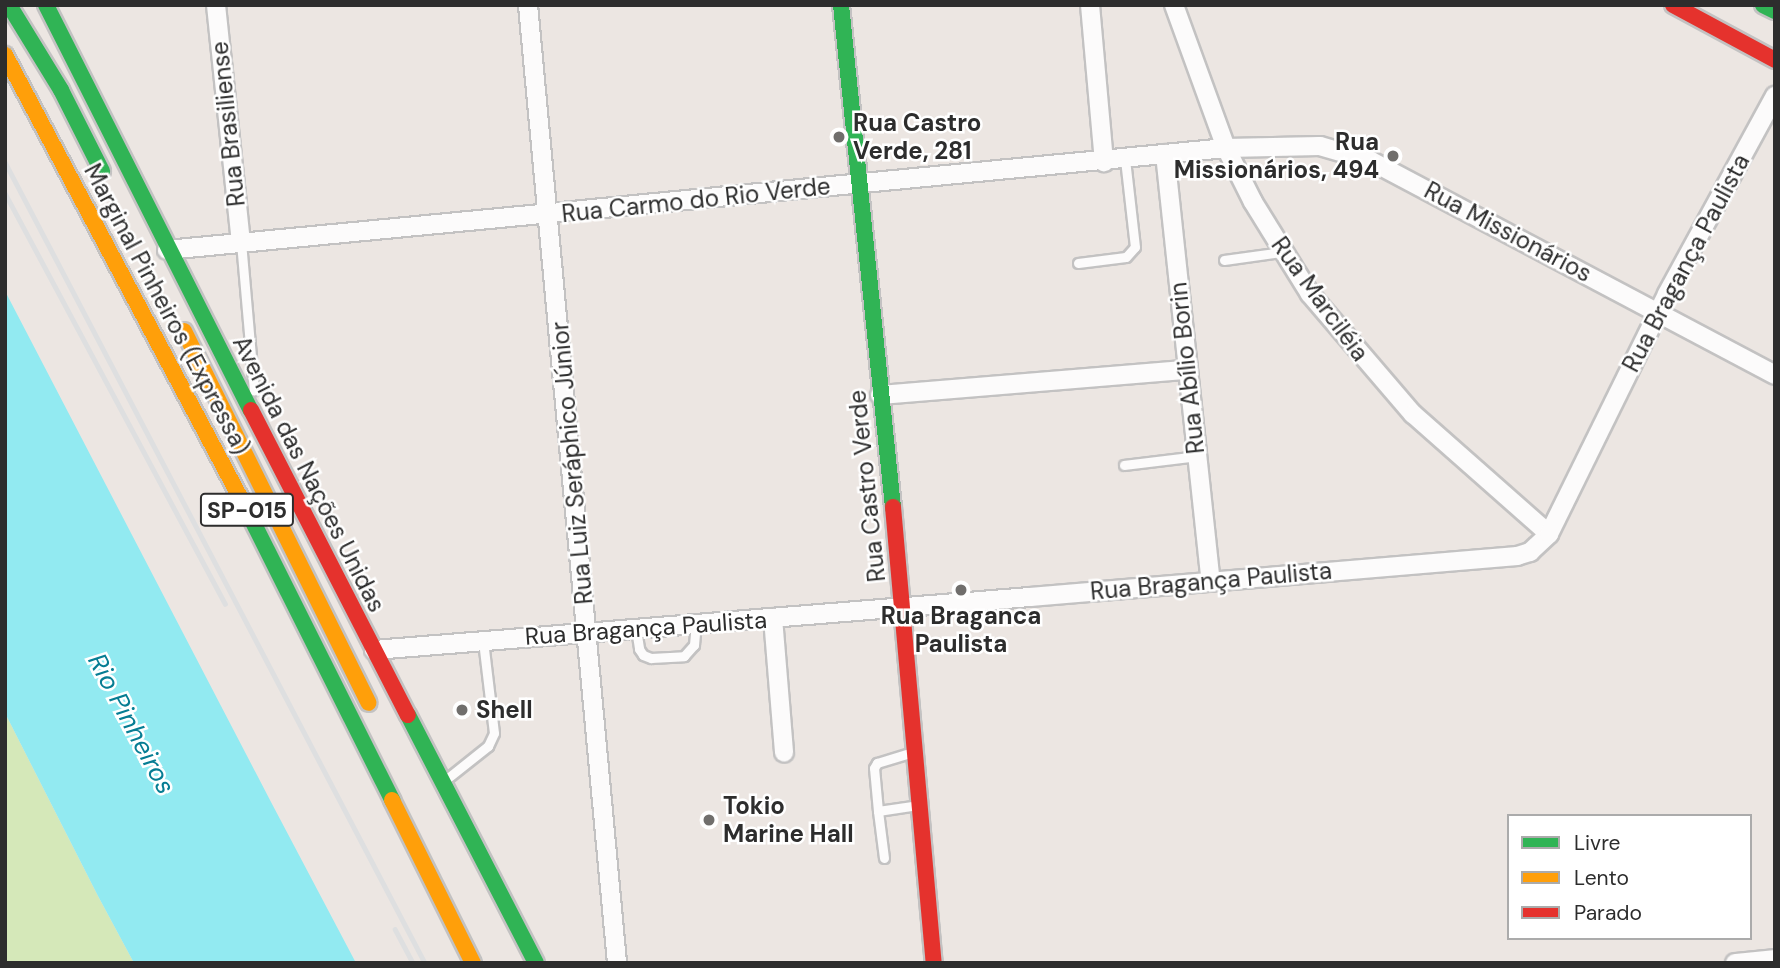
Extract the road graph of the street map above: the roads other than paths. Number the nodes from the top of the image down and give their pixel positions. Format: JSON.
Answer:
{"nodes":[{"id":1,"x":9,"y":5,"type":"edge"},
{"id":2,"x":46,"y":5,"type":"edge"},
{"id":3,"x":216,"y":5,"type":"edge"},
{"id":4,"x":528,"y":5,"type":"edge"},
{"id":5,"x":841,"y":5,"type":"edge"},
{"id":6,"x":1090,"y":5,"type":"edge"},
{"id":7,"x":1174,"y":5,"type":"edge"},
{"id":8,"x":1673,"y":5,"type":"edge"},
{"id":9,"x":1763,"y":5,"type":"edge"},
{"id":10,"x":1775,"y":11,"type":"edge"},
{"id":11,"x":5,"y":55,"type":"edge"},
{"id":12,"x":1775,"y":60,"type":"edge"},
{"id":13,"x":1775,"y":96,"type":"edge"},
{"id":14,"x":1226,"y":148,"type":"junction"},
{"id":15,"x":1165,"y":154,"type":"junction"},
{"id":16,"x":1125,"y":159,"type":"junction"},
{"id":17,"x":1104,"y":162,"type":"junction"},
{"id":18,"x":861,"y":184,"type":"junction"},
{"id":19,"x":110,"y":186,"type":"dead end"},
{"id":20,"x":550,"y":215,"type":"junction"},
{"id":21,"x":241,"y":242,"type":"junction"},
{"id":22,"x":167,"y":250,"type":"junction"},
{"id":23,"x":1282,"y":252,"type":"junction"},
{"id":24,"x":1224,"y":260,"type":"dead end"},
{"id":25,"x":1078,"y":263,"type":"dead end"},
{"id":26,"x":1658,"y":312,"type":"junction"},
{"id":27,"x":176,"y":316,"type":"dead end"},
{"id":28,"x":1186,"y":370,"type":"junction"},
{"id":29,"x":1775,"y":375,"type":"edge"},
{"id":30,"x":880,"y":395,"type":"junction"},
{"id":31,"x":257,"y":423,"type":"junction"},
{"id":32,"x":1197,"y":456,"type":"junction"},
{"id":33,"x":1124,"y":465,"type":"dead end"},
{"id":34,"x":1549,"y":534,"type":"junction"},
{"id":35,"x":1211,"y":581,"type":"junction"},
{"id":36,"x":903,"y":607,"type":"junction"},
{"id":37,"x":773,"y":618,"type":"junction"},
{"id":38,"x":696,"y":624,"type":"junction"},
{"id":39,"x":636,"y":629,"type":"junction"},
{"id":40,"x":587,"y":633,"type":"junction"},
{"id":41,"x":483,"y":641,"type":"junction"},
{"id":42,"x":374,"y":650,"type":"junction"},
{"id":43,"x":375,"y":715,"type":"dead end"},
{"id":44,"x":916,"y":751,"type":"junction"},
{"id":45,"x":785,"y":753,"type":"dead end"},
{"id":46,"x":442,"y":782,"type":"junction"},
{"id":47,"x":919,"y":805,"type":"junction"},
{"id":48,"x":415,"y":808,"type":"dead end"},
{"id":49,"x":878,"y":811,"type":"junction"},
{"id":50,"x":416,"y":846,"type":"junction"},
{"id":51,"x":884,"y":858,"type":"dead end"},
{"id":52,"x":527,"y":954,"type":"edge"},
{"id":53,"x":1775,"y":959,"type":"edge"},
{"id":54,"x":473,"y":963,"type":"edge"},
{"id":55,"x":536,"y":963,"type":"edge"},
{"id":56,"x":617,"y":963,"type":"edge"},
{"id":57,"x":934,"y":963,"type":"edge"},
{"id":58,"x":1735,"y":963,"type":"edge"}],
"edges":[{"from":1,"to":19,"type":"main road"},
{"from":2,"to":22,"type":"main road","name":"Avenida das Nações Unidas"},
{"from":3,"to":21,"type":"street","name":"Rua Brasiliense"},
{"from":4,"to":20,"type":"street","name":"Rua Luiz Seráphico Júnior"},
{"from":5,"to":18,"type":"main road","name":"Rua Castro Verde"},
{"from":6,"to":17,"type":"street"},
{"from":7,"to":14,"type":"street","name":"Rua Marciléia"},
{"from":8,"to":12,"type":"main road"},
{"from":9,"to":10,"type":"main road"},
{"from":11,"to":50,"type":"main road","name":"Marginal Pinheiros (Expressa)","number":"SP-015"},
{"from":13,"to":26,"type":"street","name":"Rua Bragança Paulista"},
{"from":14,"to":15,"type":"street","name":"Rua Carmo do Rio Verde"},
{"from":14,"to":23,"type":"street","name":"Rua Marciléia"},
{"from":14,"to":26,"type":"street","name":"Rua Missionários"},
{"from":15,"to":16,"type":"street","name":"Rua Carmo do Rio Verde"},
{"from":15,"to":28,"type":"street","name":"Rua Abílio Borin"},
{"from":16,"to":17,"type":"street","name":"Rua Carmo do Rio Verde"},
{"from":16,"to":25,"type":"lane"},
{"from":17,"to":18,"type":"street","name":"Rua Carmo do Rio Verde"},
{"from":18,"to":20,"type":"street","name":"Rua Carmo do Rio Verde"},
{"from":18,"to":30,"type":"main road","name":"Rua Castro Verde"},
{"from":20,"to":21,"type":"street","name":"Rua Carmo do Rio Verde"},
{"from":20,"to":40,"type":"street","name":"Rua Luiz Seráphico Júnior"},
{"from":21,"to":22,"type":"street","name":"Rua Carmo do Rio Verde"},
{"from":21,"to":31,"type":"lane"},
{"from":22,"to":31,"type":"main road","name":"Avenida das Nações Unidas"},
{"from":23,"to":24,"type":"lane"},
{"from":23,"to":34,"type":"street","name":"Rua Marciléia"},
{"from":26,"to":29,"type":"street","name":"Rua Missionários"},
{"from":26,"to":34,"type":"street","name":"Rua Bragança Paulista"},
{"from":27,"to":43,"type":"main road"},
{"from":28,"to":30,"type":"street"},
{"from":28,"to":32,"type":"street","name":"Rua Abílio Borin"},
{"from":30,"to":36,"type":"main road","name":"Rua Castro Verde"},
{"from":31,"to":42,"type":"main road","name":"Avenida das Nações Unidas"},
{"from":32,"to":33,"type":"lane"},
{"from":32,"to":35,"type":"street","name":"Rua Abílio Borin"},
{"from":34,"to":35,"type":"street","name":"Rua Bragança Paulista"},
{"from":35,"to":36,"type":"street","name":"Rua Bragança Paulista"},
{"from":36,"to":37,"type":"street","name":"Rua Bragança Paulista"},
{"from":36,"to":44,"type":"main road","name":"Rua Castro Verde"},
{"from":37,"to":38,"type":"street","name":"Rua Bragança Paulista"},
{"from":37,"to":45,"type":"street"},
{"from":38,"to":39,"type":"street","name":"Rua Bragança Paulista"},
{"from":38,"to":39,"type":"lane"},
{"from":39,"to":40,"type":"street","name":"Rua Bragança Paulista"},
{"from":40,"to":41,"type":"street","name":"Rua Bragança Paulista"},
{"from":40,"to":56,"type":"street","name":"Rua Luiz Seráphico Júnior"},
{"from":41,"to":42,"type":"street","name":"Rua Bragança Paulista"},
{"from":41,"to":46,"type":"lane"},
{"from":42,"to":46,"type":"main road","name":"Avenida das Nações Unidas"},
{"from":44,"to":47,"type":"main road","name":"Rua Castro Verde"},
{"from":44,"to":49,"type":"lane"},
{"from":46,"to":52,"type":"main road","name":"Avenida das Nações Unidas"},
{"from":47,"to":49,"type":"lane"},
{"from":47,"to":57,"type":"main road","name":"Rua Castro Verde"},
{"from":48,"to":50,"type":"main road"},
{"from":49,"to":51,"type":"lane"},
{"from":50,"to":54,"type":"main road","name":"Marginal Pinheiros (Expressa)","number":"SP-015"},
{"from":52,"to":55,"type":"main road","name":"Avenida das Nações Unidas"},
{"from":53,"to":58,"type":"street"}]}
